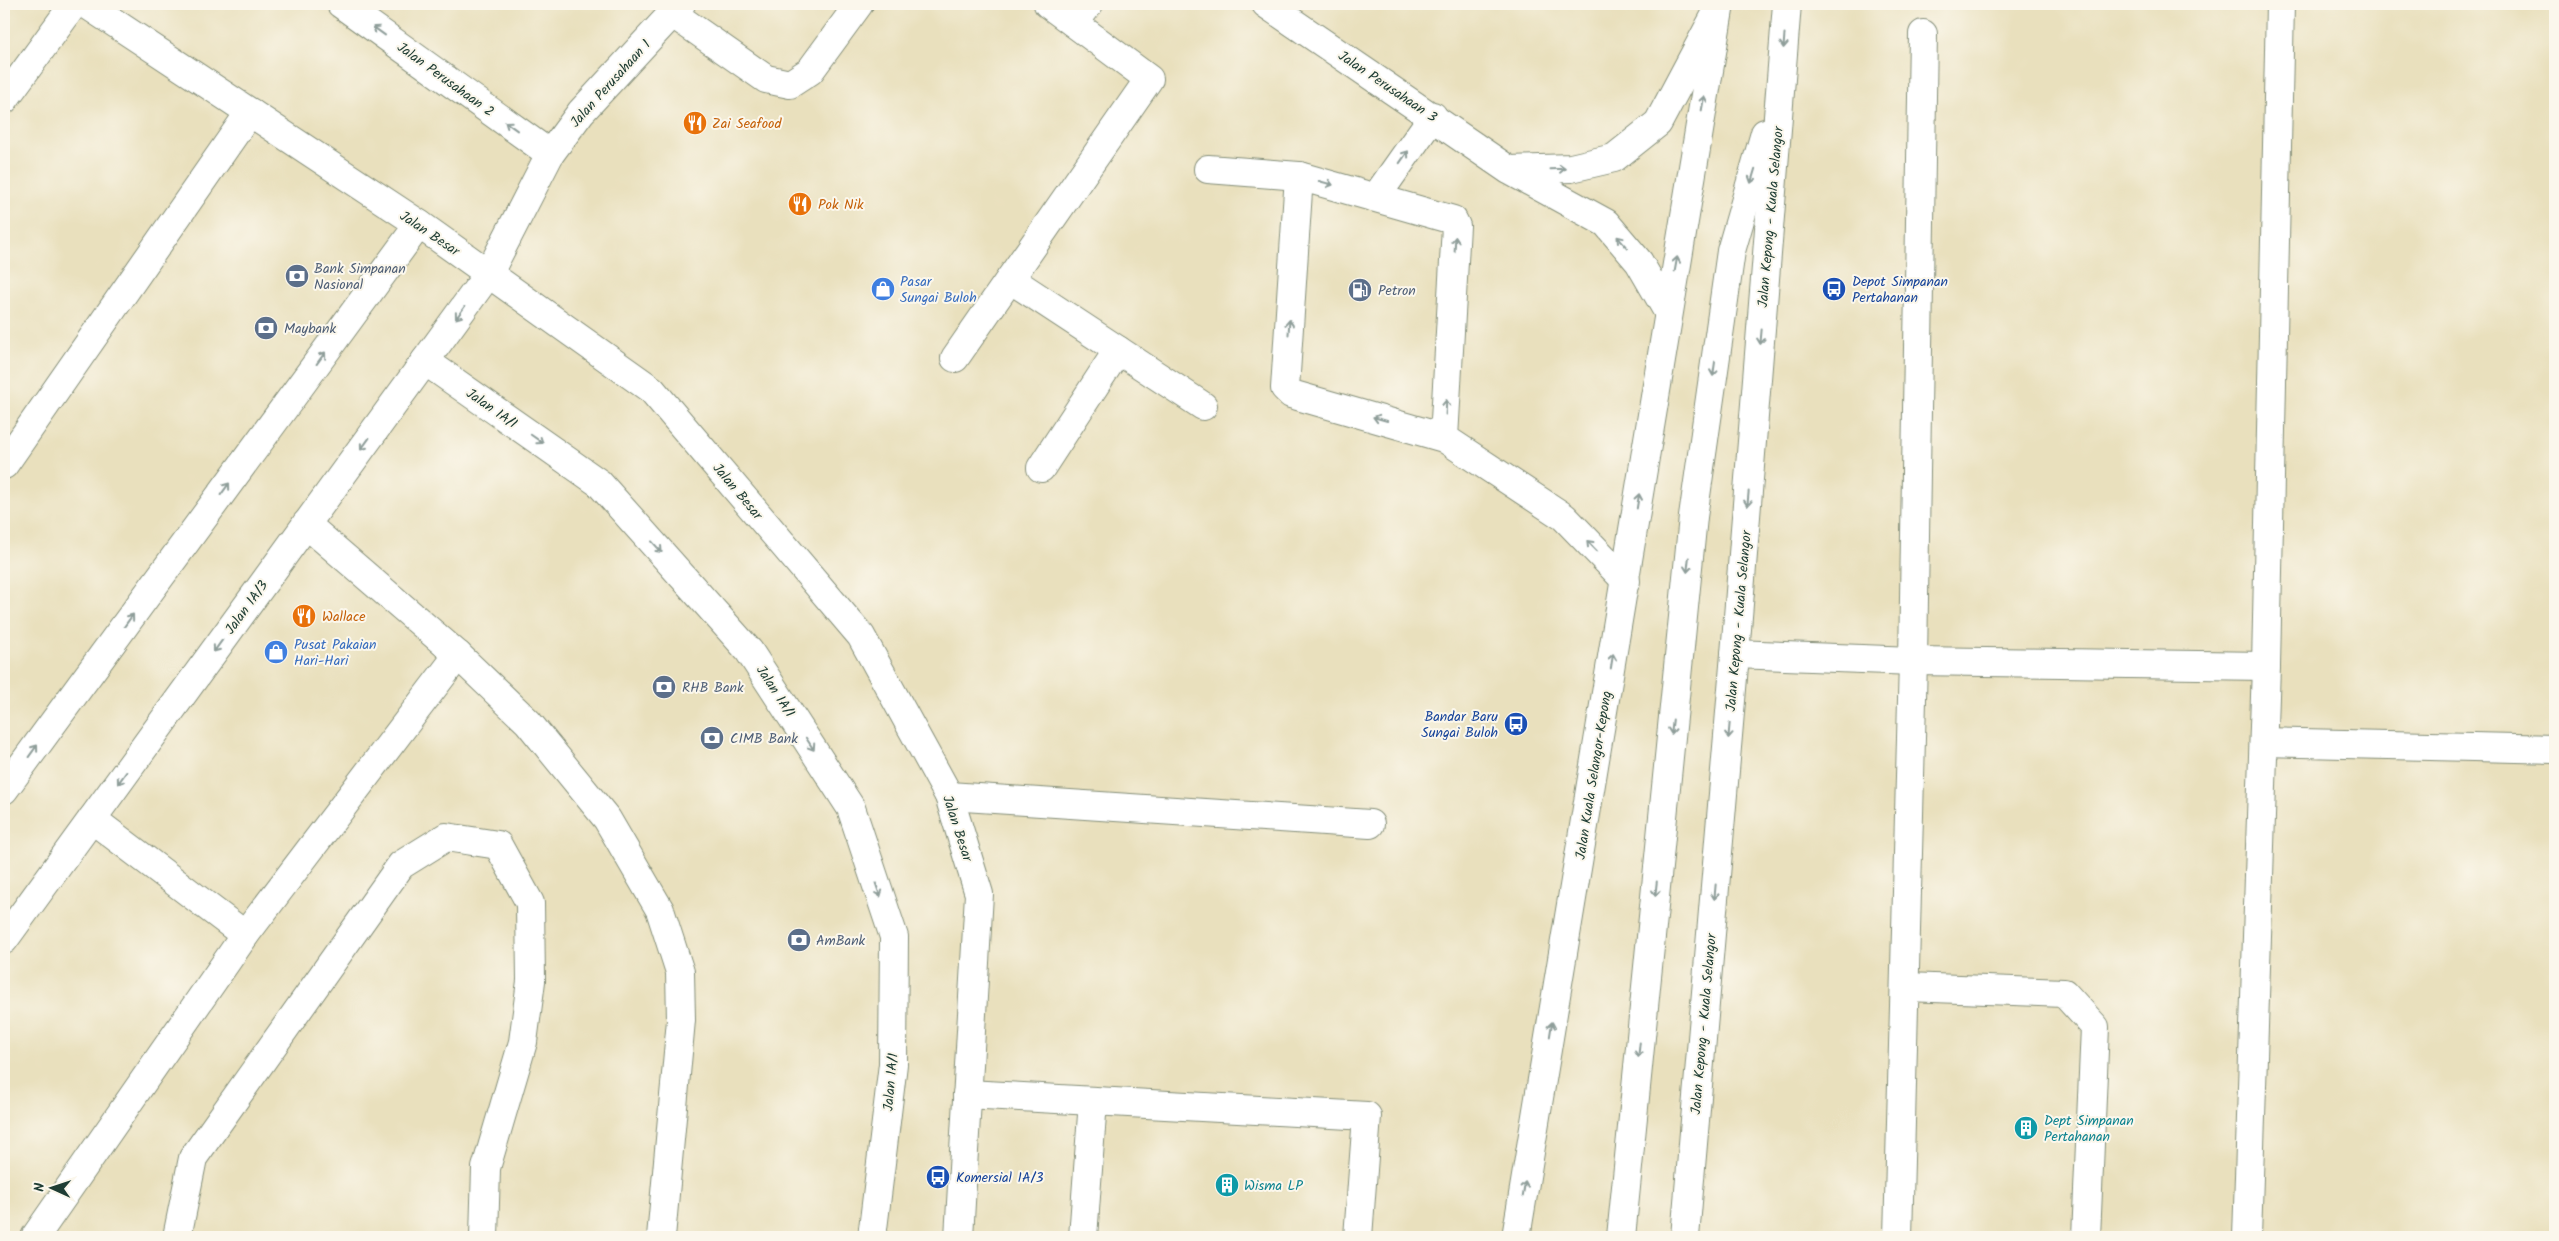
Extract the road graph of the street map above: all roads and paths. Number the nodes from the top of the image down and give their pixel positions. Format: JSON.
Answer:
{"nodes":[{"id":1,"x":74,"y":4,"type":"edge"},
{"id":2,"x":86,"y":4,"type":"edge"},
{"id":3,"x":342,"y":4,"type":"edge"},
{"id":4,"x":859,"y":4,"type":"edge"},
{"id":5,"x":1048,"y":4,"type":"edge"},
{"id":6,"x":1266,"y":4,"type":"edge"},
{"id":7,"x":1787,"y":4,"type":"edge"},
{"id":8,"x":2280,"y":4,"type":"edge"},
{"id":9,"x":1720,"y":6,"type":"edge"},
{"id":10,"x":677,"y":9,"type":"edge"},
{"id":11,"x":1081,"y":13,"type":"edge"},
{"id":12,"x":1923,"y":34,"type":"dead end"},
{"id":13,"x":1782,"y":79,"type":"junction"},
{"id":14,"x":4,"y":100,"type":"edge"},
{"id":15,"x":250,"y":112,"type":"junction"},
{"id":16,"x":1433,"y":116,"type":"junction"},
{"id":17,"x":550,"y":154,"type":"junction"},
{"id":18,"x":1208,"y":169,"type":"dead end"},
{"id":19,"x":1509,"y":170,"type":"junction"},
{"id":20,"x":1298,"y":176,"type":"junction"},
{"id":21,"x":1376,"y":197,"type":"junction"},
{"id":22,"x":419,"y":224,"type":"junction"},
{"id":23,"x":489,"y":273,"type":"junction"},
{"id":24,"x":1010,"y":280,"type":"junction"},
{"id":25,"x":1668,"y":312,"type":"junction"},
{"id":26,"x":1118,"y":350,"type":"junction"},
{"id":27,"x":955,"y":358,"type":"dead end"},
{"id":28,"x":425,"y":361,"type":"junction"},
{"id":29,"x":1203,"y":406,"type":"dead end"},
{"id":30,"x":1444,"y":438,"type":"junction"},
{"id":31,"x":4,"y":465,"type":"edge"},
{"id":32,"x":1041,"y":468,"type":"dead end"},
{"id":33,"x":306,"y":524,"type":"junction"},
{"id":34,"x":1626,"y":581,"type":"junction"},
{"id":35,"x":1736,"y":654,"type":"junction"},
{"id":36,"x":458,"y":655,"type":"junction"},
{"id":37,"x":1912,"y":661,"type":"junction"},
{"id":38,"x":2266,"y":666,"type":"junction"},
{"id":39,"x":2264,"y":742,"type":"junction"},
{"id":40,"x":2555,"y":749,"type":"edge"},
{"id":41,"x":4,"y":790,"type":"edge"},
{"id":42,"x":949,"y":796,"type":"junction"},
{"id":43,"x":92,"y":819,"type":"junction"},
{"id":44,"x":1370,"y":824,"type":"dead end"},
{"id":45,"x":245,"y":935,"type":"junction"},
{"id":46,"x":4,"y":940,"type":"edge"},
{"id":47,"x":1906,"y":986,"type":"junction"},
{"id":48,"x":967,"y":1094,"type":"junction"},
{"id":49,"x":1093,"y":1101,"type":"junction"},
{"id":50,"x":35,"y":1237,"type":"edge"},
{"id":51,"x":177,"y":1237,"type":"edge"},
{"id":52,"x":484,"y":1237,"type":"edge"},
{"id":53,"x":661,"y":1237,"type":"edge"},
{"id":54,"x":872,"y":1237,"type":"edge"},
{"id":55,"x":959,"y":1237,"type":"edge"},
{"id":56,"x":1083,"y":1237,"type":"edge"},
{"id":57,"x":1358,"y":1237,"type":"edge"},
{"id":58,"x":1516,"y":1237,"type":"edge"},
{"id":59,"x":1621,"y":1237,"type":"edge"},
{"id":60,"x":1685,"y":1237,"type":"edge"},
{"id":61,"x":1898,"y":1237,"type":"edge"},
{"id":62,"x":2086,"y":1237,"type":"edge"},
{"id":63,"x":2247,"y":1237,"type":"edge"}],
"edges":[{"from":1,"to":14,"type":"main road"},
{"from":2,"to":15,"type":"main road","name":"Jalan Besar"},
{"from":17,"to":3,"type":"main road","name":"Jalan Perusahaan 2","one_way":true},
{"from":4,"to":10,"type":"main road"},
{"from":5,"to":11,"type":"main road"},
{"from":6,"to":16,"type":"main road","name":"Jalan Perusahaan 3"},
{"from":7,"to":13,"type":"main road","name":"Jalan Kepong - Kuala Selangor","one_way":true},
{"from":8,"to":38,"type":"main road"},
{"from":19,"to":9,"type":"main road","one_way":true},
{"from":25,"to":9,"type":"main road","one_way":true},
{"from":10,"to":17,"type":"main road","name":"Jalan Perusahaan 1"},
{"from":11,"to":24,"type":"main road"},
{"from":12,"to":37,"type":"main road"},
{"from":13,"to":35,"type":"main road","name":"Jalan Kepong - Kuala Selangor","one_way":true},
{"from":13,"to":59,"type":"main road","one_way":true},
{"from":15,"to":22,"type":"main road","name":"Jalan Besar"},
{"from":15,"to":31,"type":"main road"},
{"from":16,"to":19,"type":"main road","name":"Jalan Perusahaan 3"},
{"from":21,"to":16,"type":"main road","one_way":true},
{"from":17,"to":23,"type":"main road","name":"Jalan Perusahaan 1"},
{"from":18,"to":20,"type":"main road"},
{"from":25,"to":19,"type":"main road","name":"Jalan Perusahaan 3","one_way":true},
{"from":20,"to":21,"type":"main road","one_way":true},
{"from":30,"to":20,"type":"main road","one_way":true},
{"from":30,"to":21,"type":"main road","one_way":true},
{"from":22,"to":23,"type":"main road","name":"Jalan Besar"},
{"from":41,"to":22,"type":"main road","one_way":true},
{"from":23,"to":28,"type":"main road","name":"Jalan 1A/3","one_way":true},
{"from":23,"to":42,"type":"main road","name":"Jalan Besar"},
{"from":24,"to":26,"type":"main road"},
{"from":24,"to":27,"type":"main road"},
{"from":34,"to":25,"type":"main road","name":"Jalan Kuala Selangor-Kepong","one_way":true},
{"from":26,"to":29,"type":"main road"},
{"from":26,"to":32,"type":"main road"},
{"from":28,"to":33,"type":"main road","name":"Jalan 1A/3","one_way":true},
{"from":28,"to":54,"type":"main road","name":"Jalan 1A/1","one_way":true},
{"from":34,"to":30,"type":"main road","one_way":true},
{"from":33,"to":36,"type":"main road"},
{"from":33,"to":43,"type":"main road","name":"Jalan 1A/3","one_way":true},
{"from":58,"to":34,"type":"main road","name":"Jalan Kuala Selangor-Kepong","one_way":true},
{"from":35,"to":37,"type":"main road"},
{"from":35,"to":60,"type":"main road","name":"Jalan Kepong - Kuala Selangor","one_way":true},
{"from":36,"to":45,"type":"main road"},
{"from":36,"to":53,"type":"main road"},
{"from":37,"to":38,"type":"main road"},
{"from":37,"to":47,"type":"main road"},
{"from":38,"to":39,"type":"main road"},
{"from":39,"to":40,"type":"main road"},
{"from":39,"to":63,"type":"main road"},
{"from":42,"to":44,"type":"main road"},
{"from":42,"to":48,"type":"main road","name":"Jalan Besar"},
{"from":43,"to":45,"type":"main road"},
{"from":43,"to":46,"type":"main road","name":"Jalan 1A/3"},
{"from":45,"to":50,"type":"main road"},
{"from":47,"to":61,"type":"main road"},
{"from":47,"to":62,"type":"main road"},
{"from":48,"to":49,"type":"main road"},
{"from":48,"to":55,"type":"main road","name":"Jalan Besar"},
{"from":49,"to":56,"type":"main road"},
{"from":49,"to":57,"type":"main road"},
{"from":51,"to":52,"type":"main road"}]}
